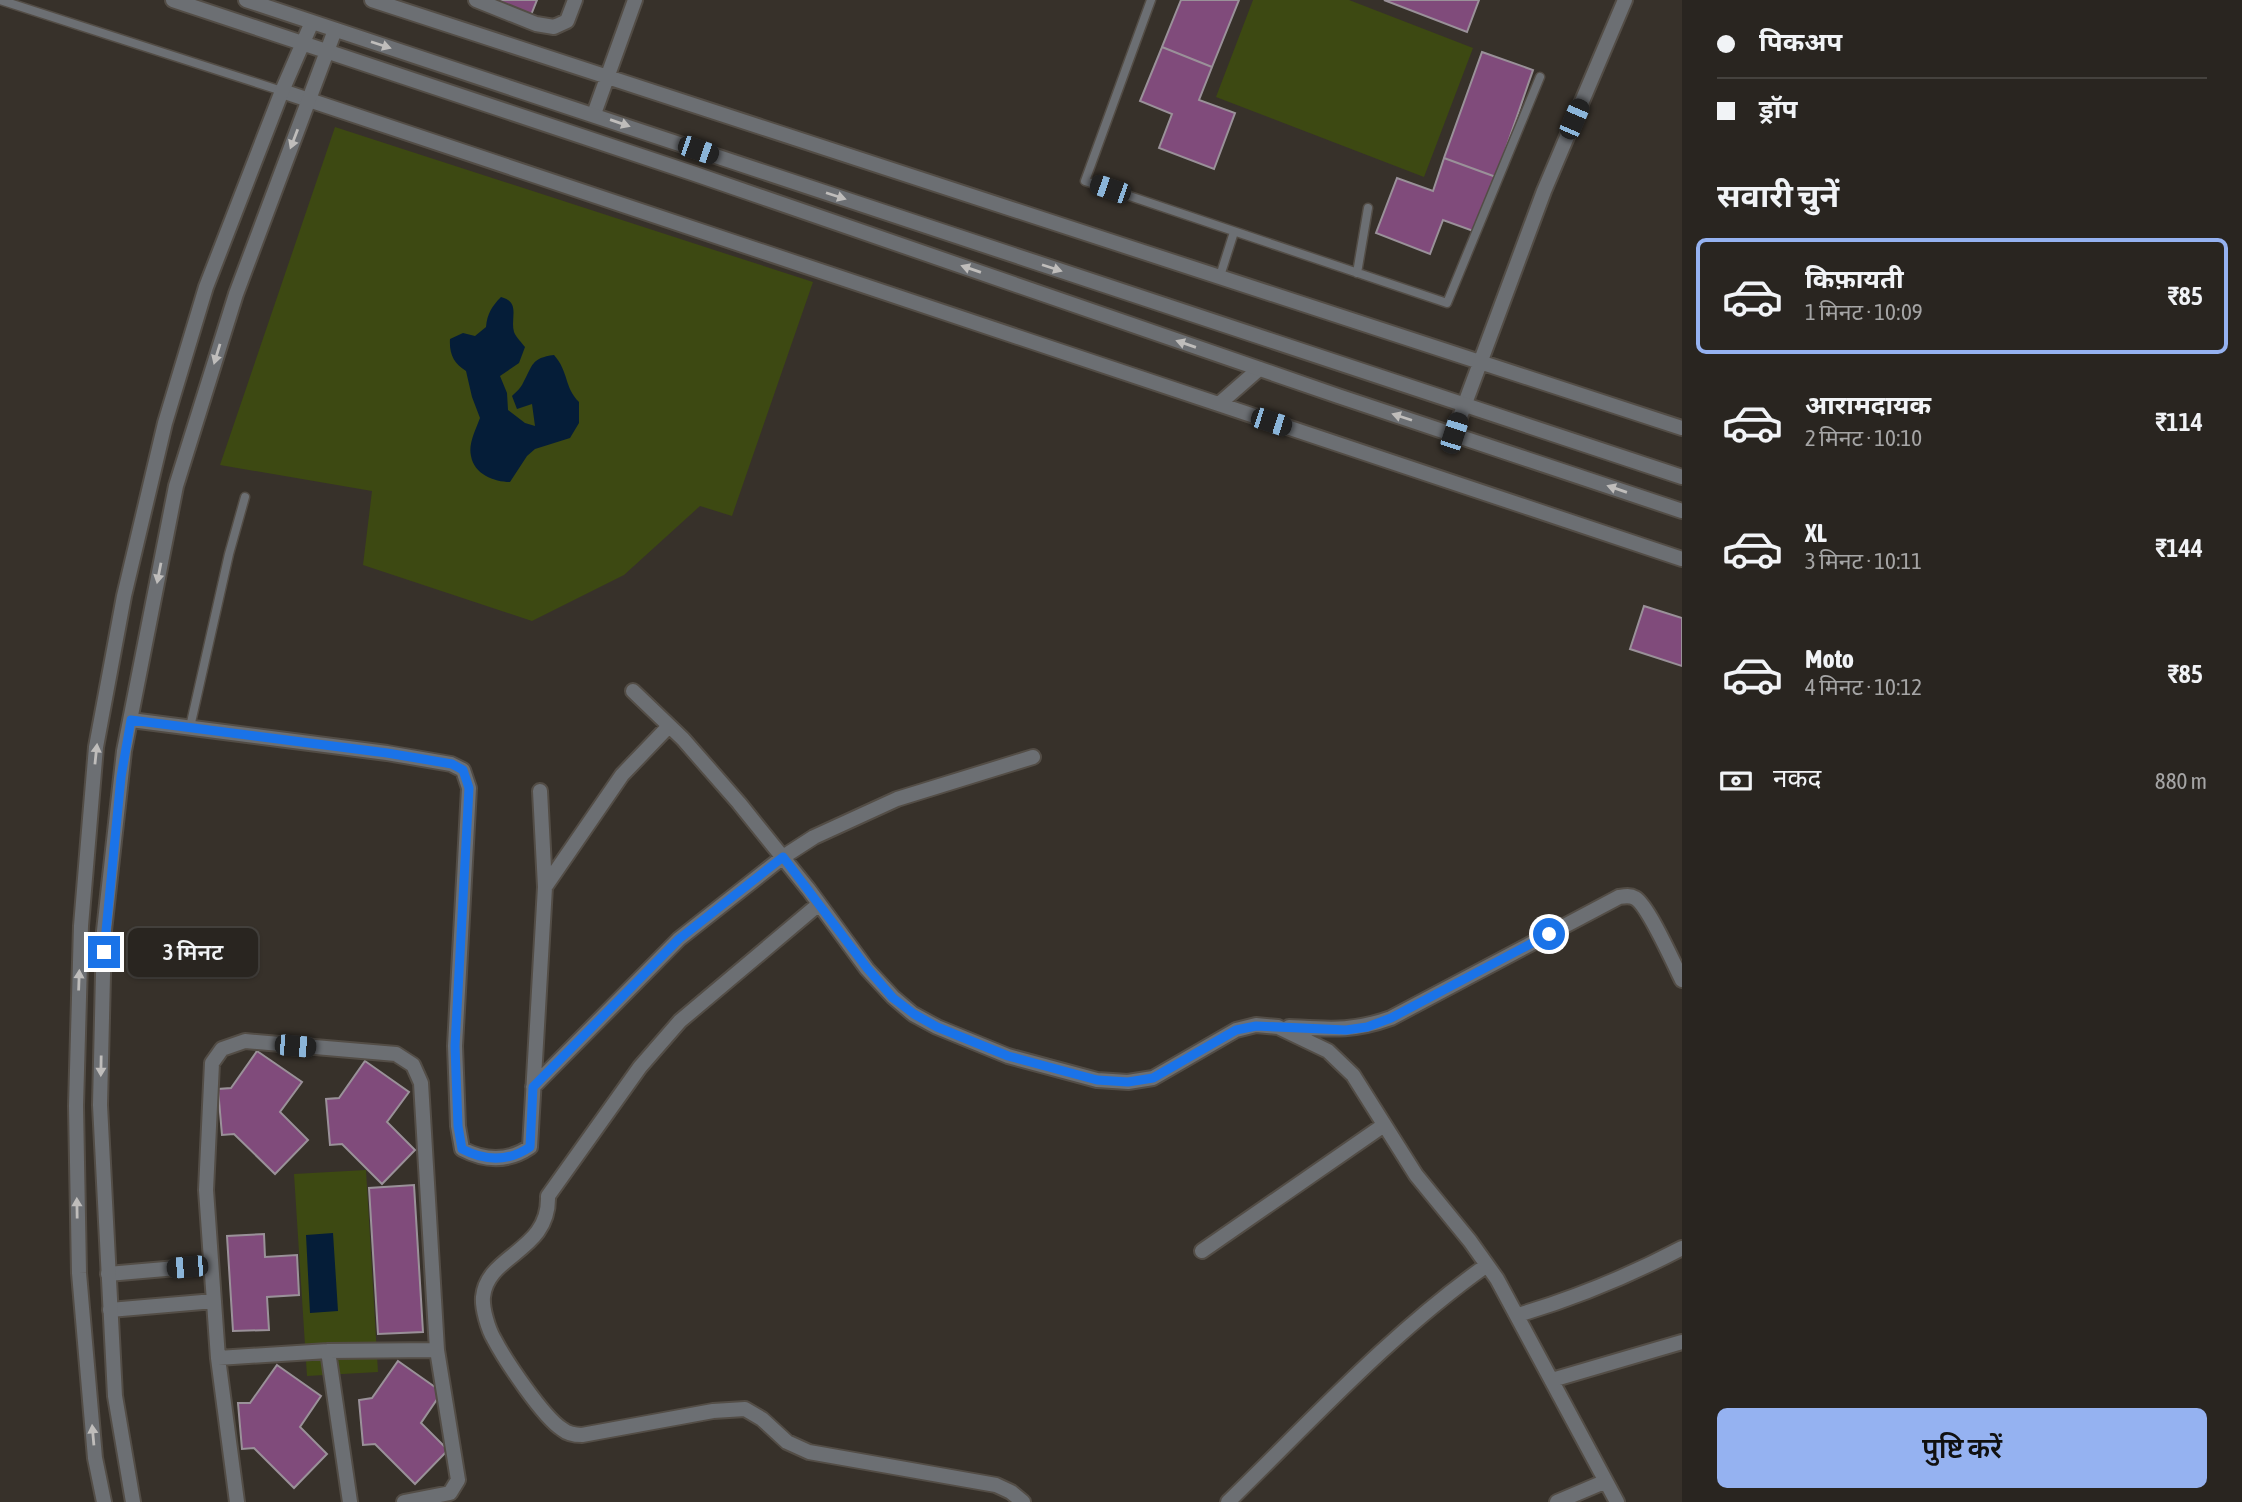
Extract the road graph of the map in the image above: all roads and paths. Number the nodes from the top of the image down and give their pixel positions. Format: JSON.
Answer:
{"nodes":[{"id":1,"x":0,"y":0,"type":"edge"},
{"id":2,"x":173,"y":0,"type":"edge"},
{"id":3,"x":246,"y":0,"type":"edge"},
{"id":4,"x":372,"y":0,"type":"edge"},
{"id":5,"x":476,"y":0,"type":"edge"},
{"id":6,"x":575,"y":0,"type":"edge"},
{"id":7,"x":635,"y":0,"type":"edge"},
{"id":8,"x":1151,"y":0,"type":"edge"},
{"id":9,"x":1625,"y":0,"type":"edge"},
{"id":10,"x":403,"y":5,"type":"edge"},
{"id":11,"x":312,"y":22,"type":"junction"},
{"id":12,"x":335,"y":30,"type":"junction"},
{"id":13,"x":304,"y":44,"type":"junction"},
{"id":14,"x":327,"y":51,"type":"junction"},
{"id":15,"x":606,"y":77,"type":"junction"},
{"id":16,"x":1541,"y":77,"type":"dead end"},
{"id":17,"x":282,"y":91,"type":"junction"},
{"id":18,"x":309,"y":100,"type":"junction"},
{"id":19,"x":594,"y":114,"type":"junction"},
{"id":20,"x":1368,"y":208,"type":"dead end"},
{"id":21,"x":1234,"y":232,"type":"junction"},
{"id":22,"x":1357,"y":273,"type":"junction"},
{"id":23,"x":1220,"y":276,"type":"junction"},
{"id":24,"x":1480,"y":361,"type":"junction"},
{"id":25,"x":1258,"y":369,"type":"junction"},
{"id":26,"x":1227,"y":397,"type":"junction"},
{"id":27,"x":1463,"y":404,"type":"junction"},
{"id":28,"x":1682,"y":428,"type":"edge"},
{"id":29,"x":1454,"y":433,"type":"junction"},
{"id":30,"x":1682,"y":477,"type":"edge"},
{"id":31,"x":245,"y":497,"type":"dead end"},
{"id":32,"x":1682,"y":511,"type":"edge"},
{"id":33,"x":1682,"y":559,"type":"edge"},
{"id":34,"x":633,"y":691,"type":"dead end"},
{"id":35,"x":131,"y":720,"type":"junction"},
{"id":36,"x":670,"y":726,"type":"junction"},
{"id":37,"x":190,"y":727,"type":"junction"},
{"id":38,"x":1033,"y":757,"type":"dead end"},
{"id":39,"x":540,"y":791,"type":"dead end"},
{"id":40,"x":783,"y":857,"type":"junction"},
{"id":41,"x":545,"y":887,"type":"junction"},
{"id":42,"x":819,"y":904,"type":"junction"},
{"id":43,"x":1682,"y":980,"type":"edge"},
{"id":44,"x":1279,"y":1027,"type":"junction"},
{"id":45,"x":533,"y":1087,"type":"junction"},
{"id":46,"x":1384,"y":1125,"type":"junction"},
{"id":47,"x":1682,"y":1248,"type":"edge"},
{"id":48,"x":1202,"y":1251,"type":"dead end"},
{"id":49,"x":211,"y":1265,"type":"junction"},
{"id":50,"x":1487,"y":1265,"type":"junction"},
{"id":51,"x":108,"y":1274,"type":"junction"},
{"id":52,"x":214,"y":1301,"type":"junction"},
{"id":53,"x":110,"y":1310,"type":"junction"},
{"id":54,"x":1518,"y":1315,"type":"junction"},
{"id":55,"x":1682,"y":1342,"type":"edge"},
{"id":56,"x":437,"y":1350,"type":"junction"},
{"id":57,"x":328,"y":1351,"type":"junction"},
{"id":58,"x":218,"y":1358,"type":"junction"},
{"id":59,"x":1552,"y":1380,"type":"junction"},
{"id":60,"x":1604,"y":1482,"type":"junction"},
{"id":61,"x":104,"y":1502,"type":"edge"},
{"id":62,"x":133,"y":1502,"type":"edge"},
{"id":63,"x":237,"y":1502,"type":"edge"},
{"id":64,"x":351,"y":1502,"type":"edge"},
{"id":65,"x":404,"y":1502,"type":"edge"},
{"id":66,"x":1023,"y":1502,"type":"edge"},
{"id":67,"x":1228,"y":1502,"type":"edge"},
{"id":68,"x":1557,"y":1502,"type":"edge"},
{"id":69,"x":1617,"y":1502,"type":"edge"}],
"edges":[{"from":1,"to":17,"type":"lane"},
{"from":2,"to":13,"type":"street"},
{"from":3,"to":11,"type":"street"},
{"from":4,"to":10,"type":"street"},
{"from":5,"to":6,"type":"street"},
{"from":7,"to":15,"type":"street"},
{"from":8,"to":21,"type":"lane"},
{"from":9,"to":24,"type":"street"},
{"from":10,"to":15,"type":"street"},
{"from":11,"to":12,"type":"street"},
{"from":11,"to":13,"type":"street"},
{"from":12,"to":14,"type":"street"},
{"from":12,"to":19,"type":"street","one_way":true},
{"from":13,"to":14,"type":"street"},
{"from":13,"to":17,"type":"street"},
{"from":14,"to":18,"type":"street"},
{"from":25,"to":14,"type":"street","one_way":true},
{"from":15,"to":19,"type":"street"},
{"from":15,"to":23,"type":"street"},
{"from":16,"to":22,"type":"lane"},
{"from":17,"to":18,"type":"street"},
{"from":61,"to":17,"type":"street","one_way":true},
{"from":18,"to":26,"type":"street"},
{"from":18,"to":35,"type":"street","one_way":true},
{"from":19,"to":27,"type":"street","one_way":true},
{"from":20,"to":22,"type":"lane"},
{"from":21,"to":22,"type":"lane"},
{"from":21,"to":23,"type":"lane"},
{"from":23,"to":24,"type":"street"},
{"from":24,"to":27,"type":"street"},
{"from":24,"to":28,"type":"street"},
{"from":25,"to":26,"type":"street"},
{"from":29,"to":25,"type":"street","one_way":true},
{"from":26,"to":33,"type":"street"},
{"from":27,"to":29,"type":"street"},
{"from":27,"to":30,"type":"street"},
{"from":32,"to":29,"type":"street","one_way":true},
{"from":31,"to":37,"type":"lane"},
{"from":34,"to":36,"type":"street"},
{"from":35,"to":37,"type":"street"},
{"from":35,"to":51,"type":"street","one_way":true},
{"from":36,"to":40,"type":"street"},
{"from":36,"to":41,"type":"street"},
{"from":37,"to":45,"type":"street"},
{"from":38,"to":40,"type":"street"},
{"from":39,"to":41,"type":"street"},
{"from":40,"to":42,"type":"street"},
{"from":40,"to":45,"type":"street"},
{"from":41,"to":45,"type":"street"},
{"from":42,"to":44,"type":"street"},
{"from":42,"to":66,"type":"street"},
{"from":43,"to":44,"type":"street"},
{"from":44,"to":46,"type":"street"},
{"from":46,"to":48,"type":"street"},
{"from":46,"to":50,"type":"street"},
{"from":47,"to":54,"type":"street"},
{"from":49,"to":51,"type":"street"},
{"from":49,"to":52,"type":"street"},
{"from":49,"to":56,"type":"street"},
{"from":50,"to":54,"type":"street"},
{"from":50,"to":67,"type":"street"},
{"from":51,"to":53,"type":"street"},
{"from":52,"to":53,"type":"street"},
{"from":52,"to":58,"type":"street"},
{"from":53,"to":62,"type":"street"},
{"from":54,"to":59,"type":"street"},
{"from":55,"to":59,"type":"street"},
{"from":56,"to":57,"type":"street"},
{"from":56,"to":65,"type":"street"},
{"from":57,"to":58,"type":"street"},
{"from":57,"to":64,"type":"street"},
{"from":58,"to":63,"type":"street"},
{"from":59,"to":60,"type":"street"},
{"from":60,"to":68,"type":"street"},
{"from":60,"to":69,"type":"street"}]}
